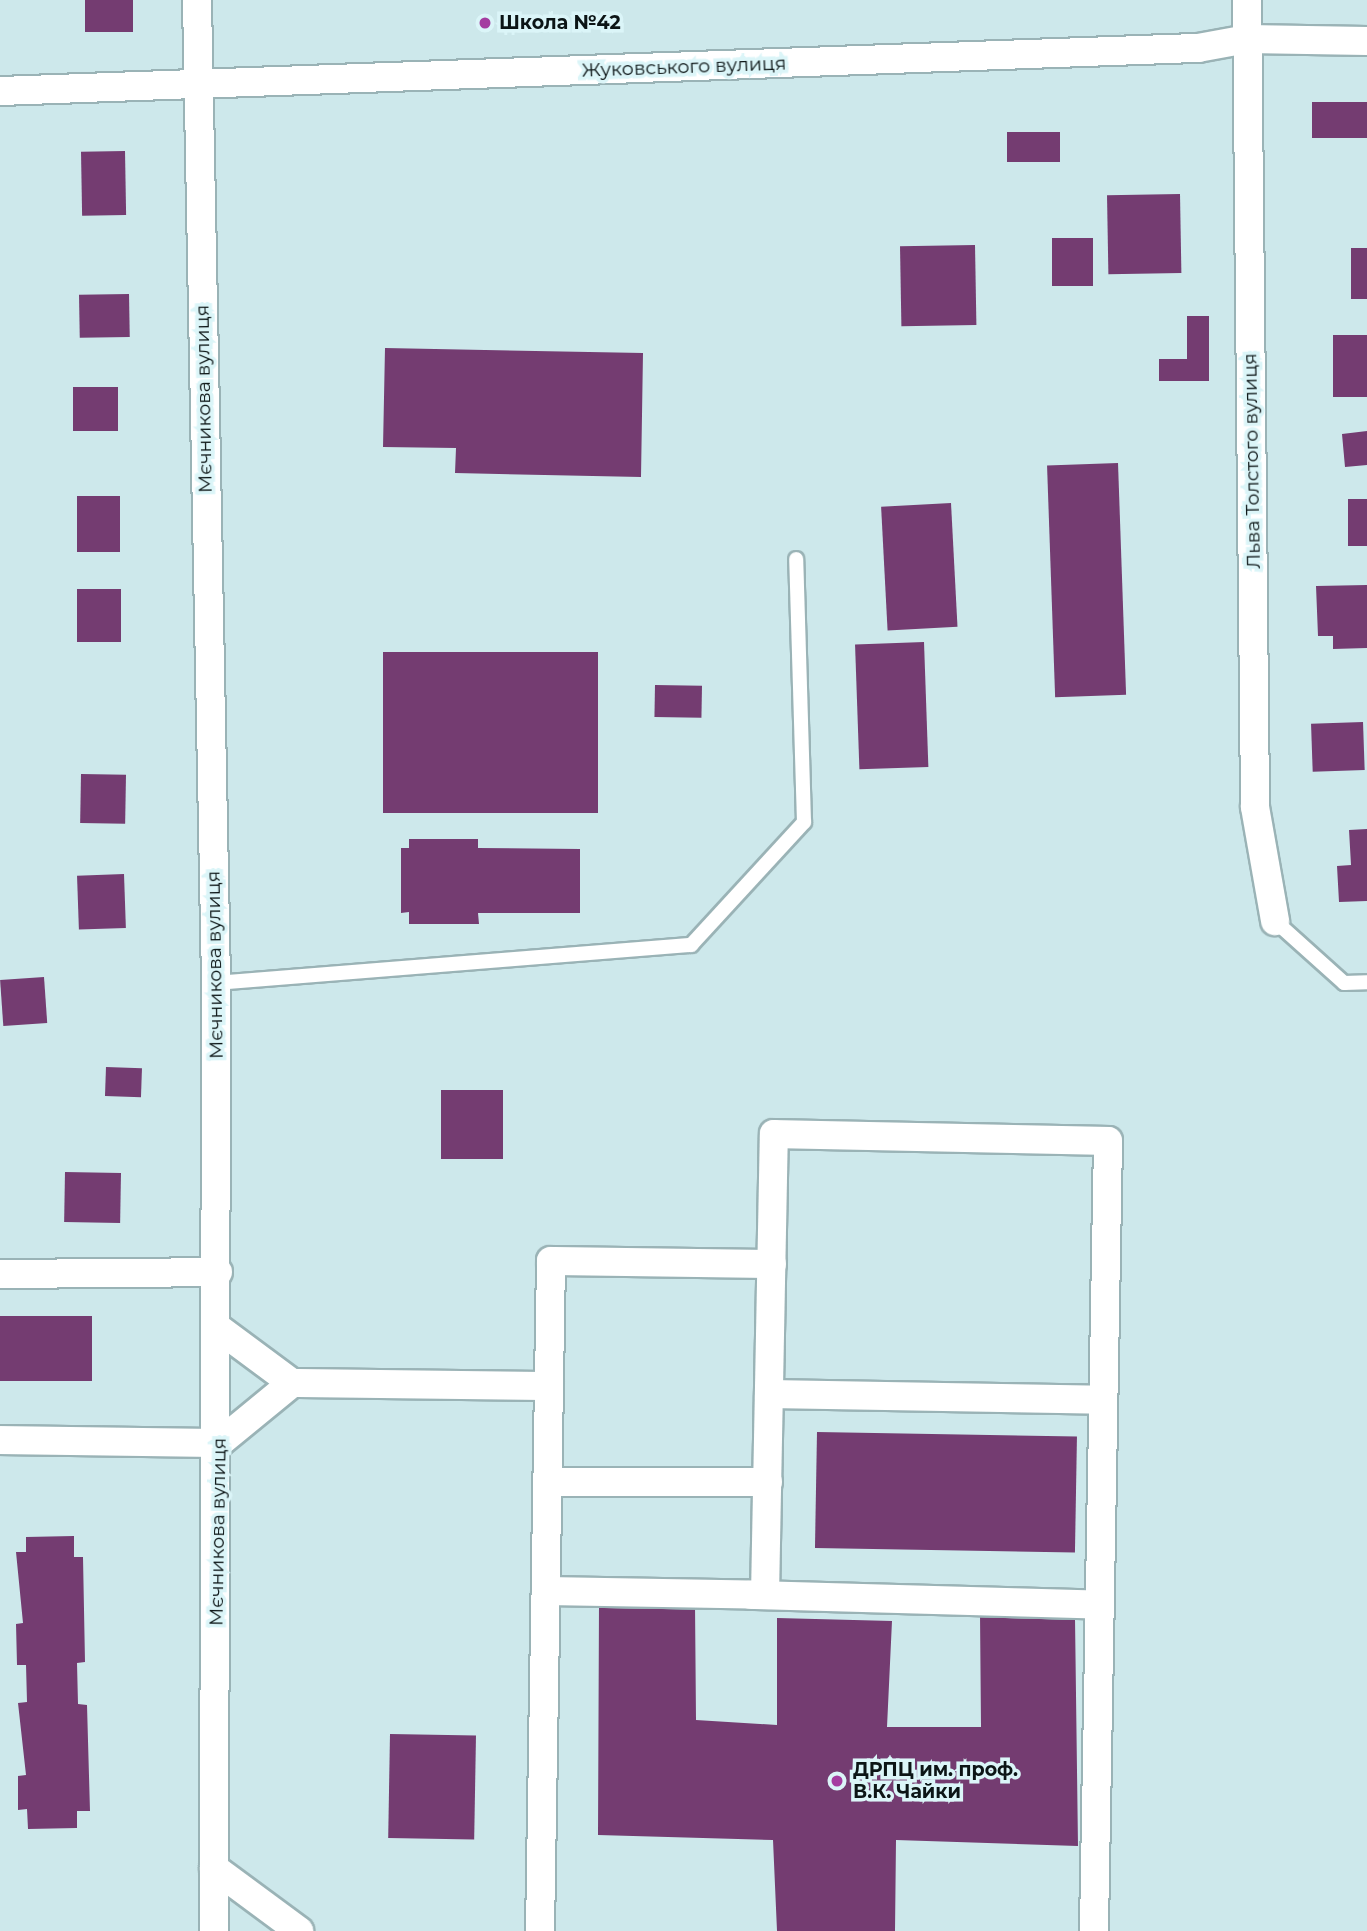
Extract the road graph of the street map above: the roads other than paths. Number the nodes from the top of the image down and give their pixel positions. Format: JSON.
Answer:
{"nodes":[{"id":1,"x":197,"y":0,"type":"edge"},
{"id":2,"x":1247,"y":0,"type":"edge"},
{"id":3,"x":1247,"y":39,"type":"junction"},
{"id":4,"x":1367,"y":41,"type":"edge"},
{"id":5,"x":197,"y":85,"type":"junction"},
{"id":6,"x":0,"y":91,"type":"edge"},
{"id":7,"x":796,"y":559,"type":"dead end"},
{"id":8,"x":1275,"y":921,"type":"joint"},
{"id":9,"x":1367,"y":982,"type":"edge"},
{"id":10,"x":216,"y":983,"type":"junction"},
{"id":11,"x":772,"y":1264,"type":"junction"},
{"id":12,"x":218,"y":1272,"type":"junction"},
{"id":13,"x":0,"y":1274,"type":"edge"},
{"id":14,"x":218,"y":1328,"type":"junction"},
{"id":15,"x":292,"y":1383,"type":"junction"},
{"id":16,"x":549,"y":1386,"type":"junction"},
{"id":17,"x":769,"y":1394,"type":"junction"},
{"id":18,"x":1103,"y":1400,"type":"junction"},
{"id":19,"x":0,"y":1440,"type":"edge"},
{"id":20,"x":219,"y":1443,"type":"junction"},
{"id":21,"x":548,"y":1482,"type":"junction"},
{"id":22,"x":768,"y":1482,"type":"junction"},
{"id":23,"x":546,"y":1591,"type":"junction"},
{"id":24,"x":751,"y":1595,"type":"junction"},
{"id":25,"x":1099,"y":1605,"type":"junction"},
{"id":26,"x":215,"y":1868,"type":"junction"},
{"id":27,"x":214,"y":1931,"type":"edge"},
{"id":28,"x":299,"y":1931,"type":"edge"},
{"id":29,"x":540,"y":1931,"type":"edge"},
{"id":30,"x":1094,"y":1931,"type":"edge"}],
"edges":[{"from":1,"to":5,"type":"street","name":"Мєчникова вулиця"},
{"from":2,"to":3,"type":"street","name":"Льва Толстого вулиця"},
{"from":3,"to":4,"type":"street","name":"Жуковського вулиця"},
{"from":3,"to":5,"type":"street","name":"Жуковського вулиця"},
{"from":3,"to":8,"type":"street","name":"Льва Толстого вулиця"},
{"from":5,"to":6,"type":"street","name":"Жуковського вулиця"},
{"from":5,"to":10,"type":"street","name":"Мєчникова вулиця"},
{"from":7,"to":10,"type":"lane"},
{"from":8,"to":9,"type":"lane"},
{"from":10,"to":12,"type":"street","name":"Мєчникова вулиця"},
{"from":11,"to":16,"type":"street"},
{"from":11,"to":17,"type":"street"},
{"from":11,"to":18,"type":"street"},
{"from":12,"to":13,"type":"street"},
{"from":12,"to":14,"type":"street","name":"Мєчникова вулиця"},
{"from":14,"to":15,"type":"street"},
{"from":14,"to":20,"type":"street","name":"Мєчникова вулиця"},
{"from":15,"to":16,"type":"street"},
{"from":15,"to":20,"type":"street"},
{"from":16,"to":21,"type":"street"},
{"from":17,"to":18,"type":"street"},
{"from":17,"to":22,"type":"street"},
{"from":18,"to":25,"type":"street"},
{"from":19,"to":20,"type":"street"},
{"from":20,"to":26,"type":"street","name":"Мєчникова вулиця"},
{"from":21,"to":22,"type":"street"},
{"from":21,"to":23,"type":"street"},
{"from":22,"to":24,"type":"street"},
{"from":23,"to":24,"type":"street"},
{"from":23,"to":29,"type":"street"},
{"from":24,"to":25,"type":"street"},
{"from":25,"to":30,"type":"street"},
{"from":26,"to":27,"type":"street","name":"Мєчникова вулиця"},
{"from":26,"to":28,"type":"street"}]}
